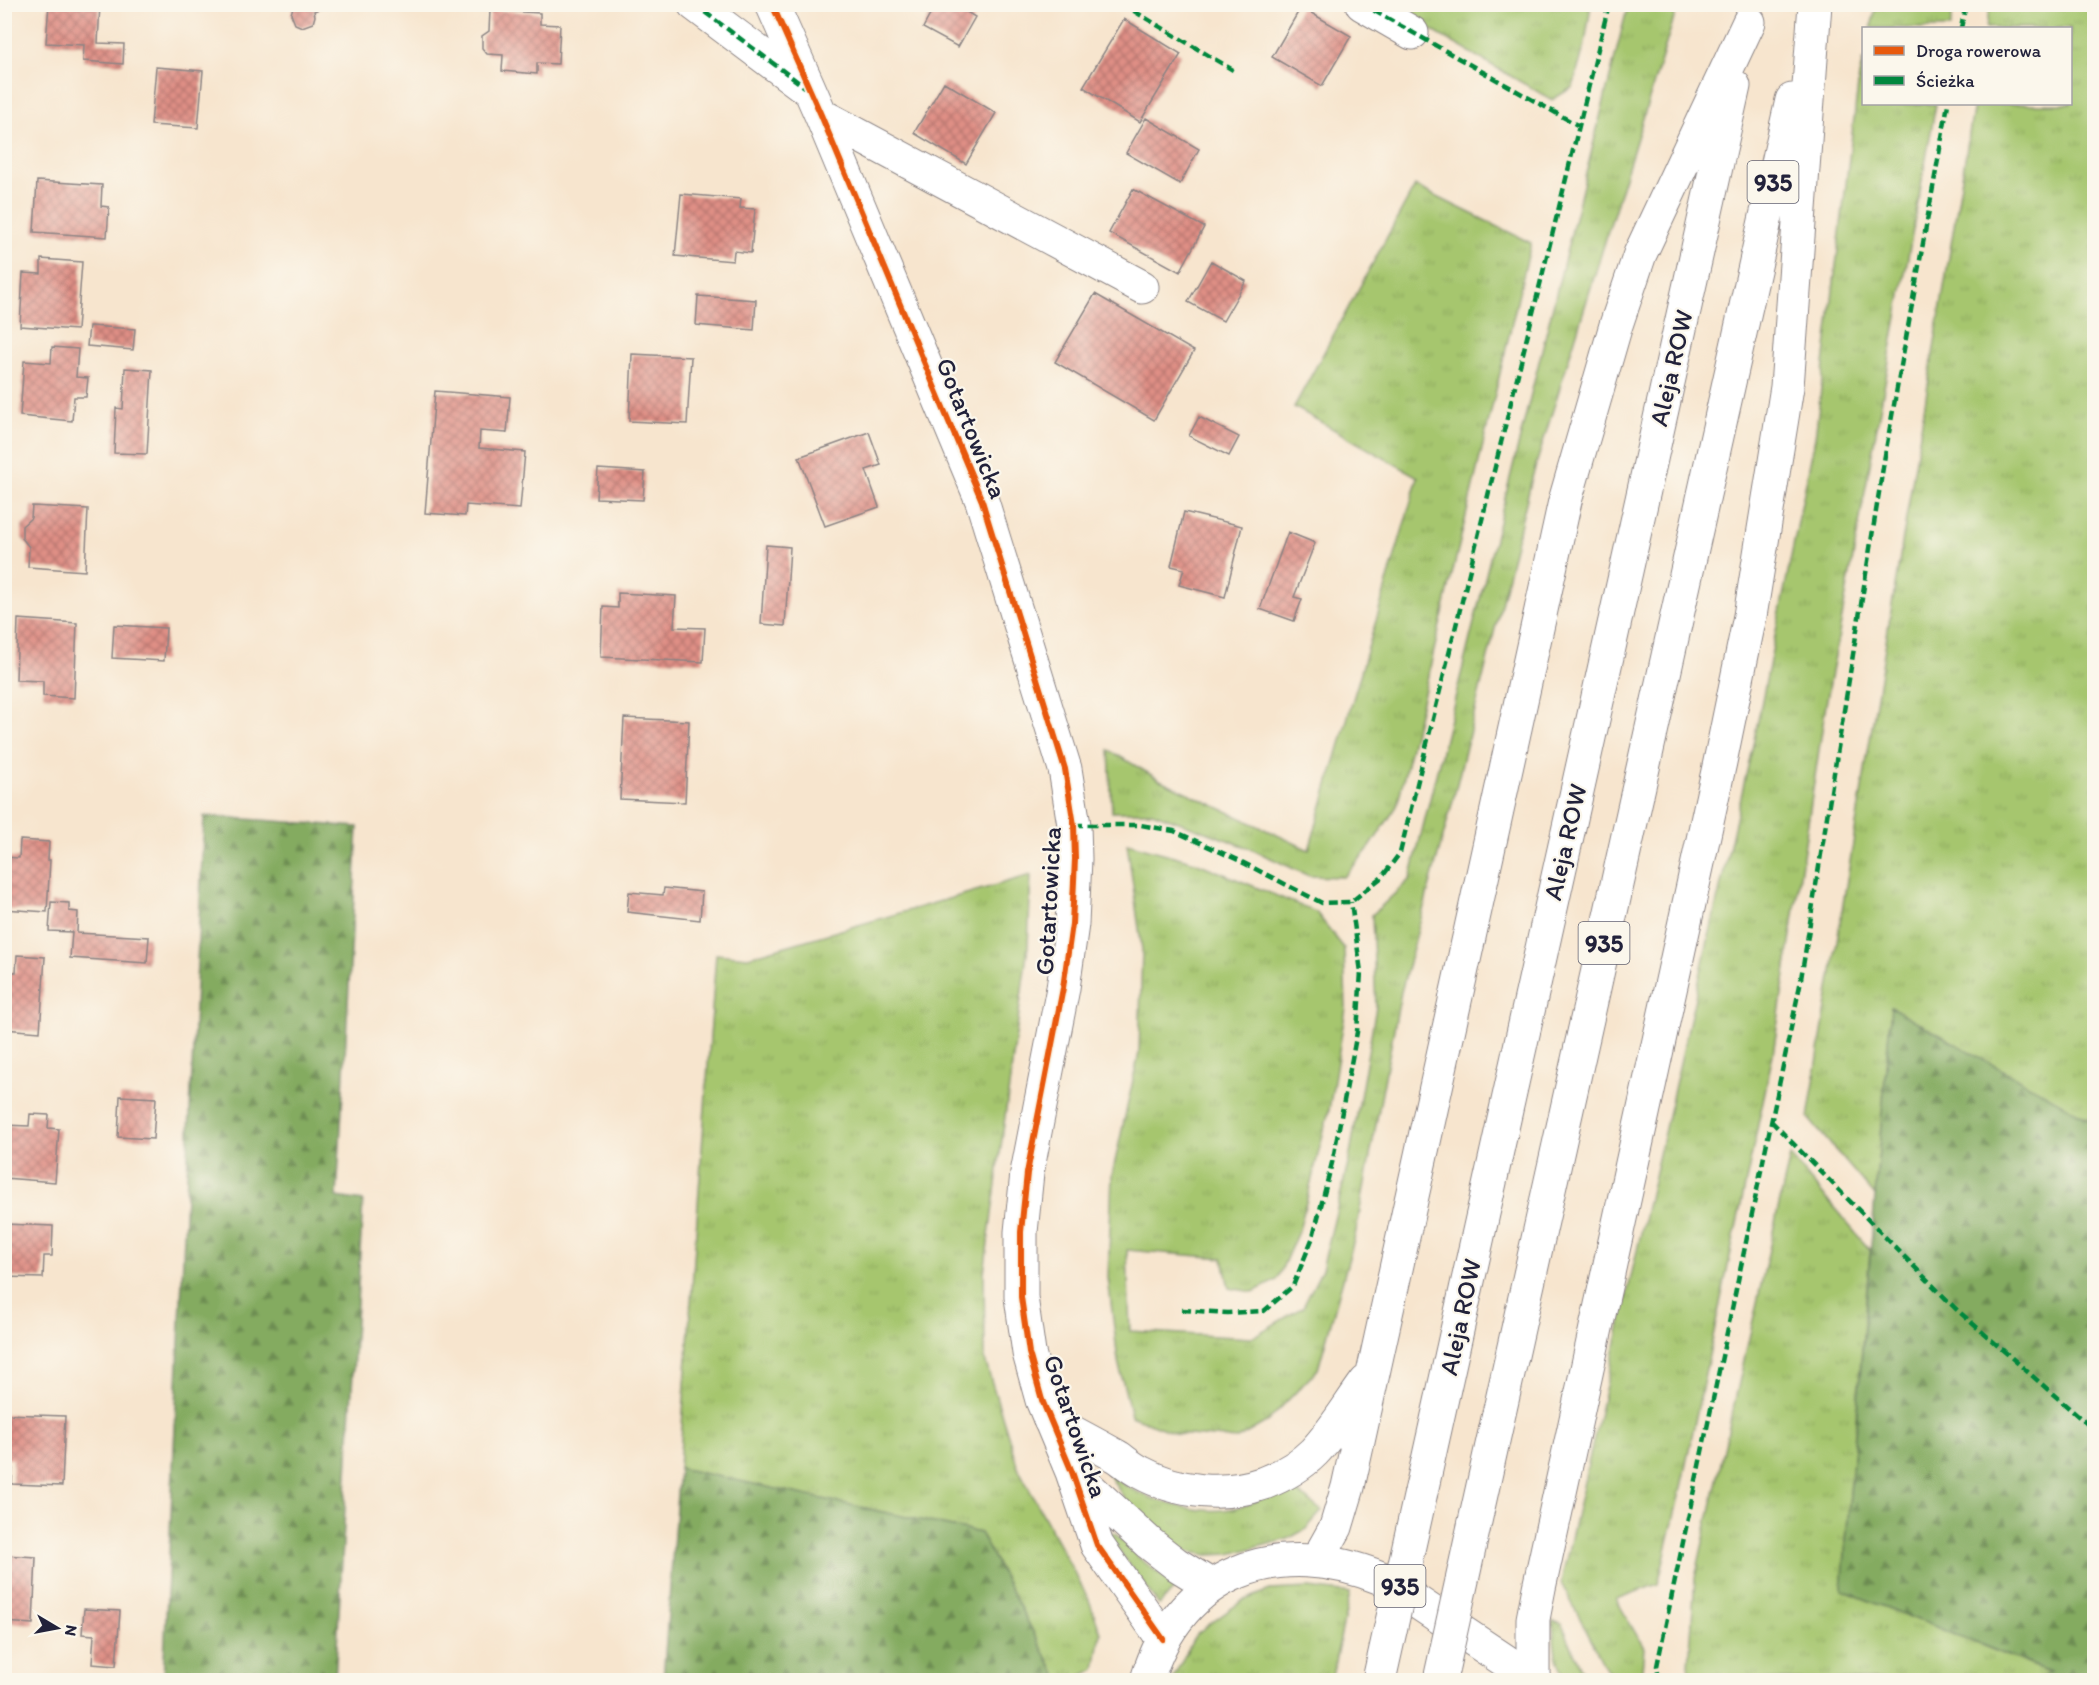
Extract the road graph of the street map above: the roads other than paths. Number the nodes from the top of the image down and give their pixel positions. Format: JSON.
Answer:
{"nodes":[{"id":1,"x":694,"y":4,"type":"edge"},
{"id":2,"x":772,"y":4,"type":"edge"},
{"id":3,"x":1362,"y":4,"type":"edge"},
{"id":4,"x":1814,"y":4,"type":"edge"},
{"id":5,"x":1751,"y":13,"type":"edge"},
{"id":6,"x":1412,"y":33,"type":"dead end"},
{"id":7,"x":816,"y":103,"type":"junction"},
{"id":8,"x":1142,"y":287,"type":"dead end"},
{"id":9,"x":1372,"y":1374,"type":"junction"},
{"id":10,"x":1050,"y":1420,"type":"junction"},
{"id":11,"x":1072,"y":1472,"type":"junction"},
{"id":12,"x":1317,"y":1561,"type":"junction"},
{"id":13,"x":1210,"y":1586,"type":"junction"},
{"id":14,"x":1163,"y":1639,"type":"junction"},
{"id":15,"x":1147,"y":1680,"type":"edge"},
{"id":16,"x":1379,"y":1680,"type":"edge"},
{"id":17,"x":1440,"y":1680,"type":"edge"},
{"id":18,"x":1534,"y":1680,"type":"edge"}],
"edges":[{"from":1,"to":7,"type":"main road"},
{"from":2,"to":7,"type":"main road","name":"Gotartowicka"},
{"from":3,"to":6,"type":"main road"},
{"from":4,"to":17,"type":"main road","number":"935","bridge":true},
{"from":4,"to":18,"type":"main road"},
{"from":5,"to":9,"type":"main road"},
{"from":5,"to":16,"type":"main road","name":"Aleja ROW","number":"935","bridge":true},
{"from":7,"to":8,"type":"main road"},
{"from":7,"to":10,"type":"main road","name":"Gotartowicka"},
{"from":9,"to":10,"type":"main road"},
{"from":9,"to":12,"type":"main road"},
{"from":10,"to":11,"type":"main road","name":"Gotartowicka"},
{"from":11,"to":13,"type":"main road","name":"Gotartowicka"},
{"from":11,"to":14,"type":"main road","name":"Gotartowicka"},
{"from":12,"to":13,"type":"main road"},
{"from":12,"to":18,"type":"main road"},
{"from":13,"to":14,"type":"main road"},
{"from":14,"to":15,"type":"main road"}]}
